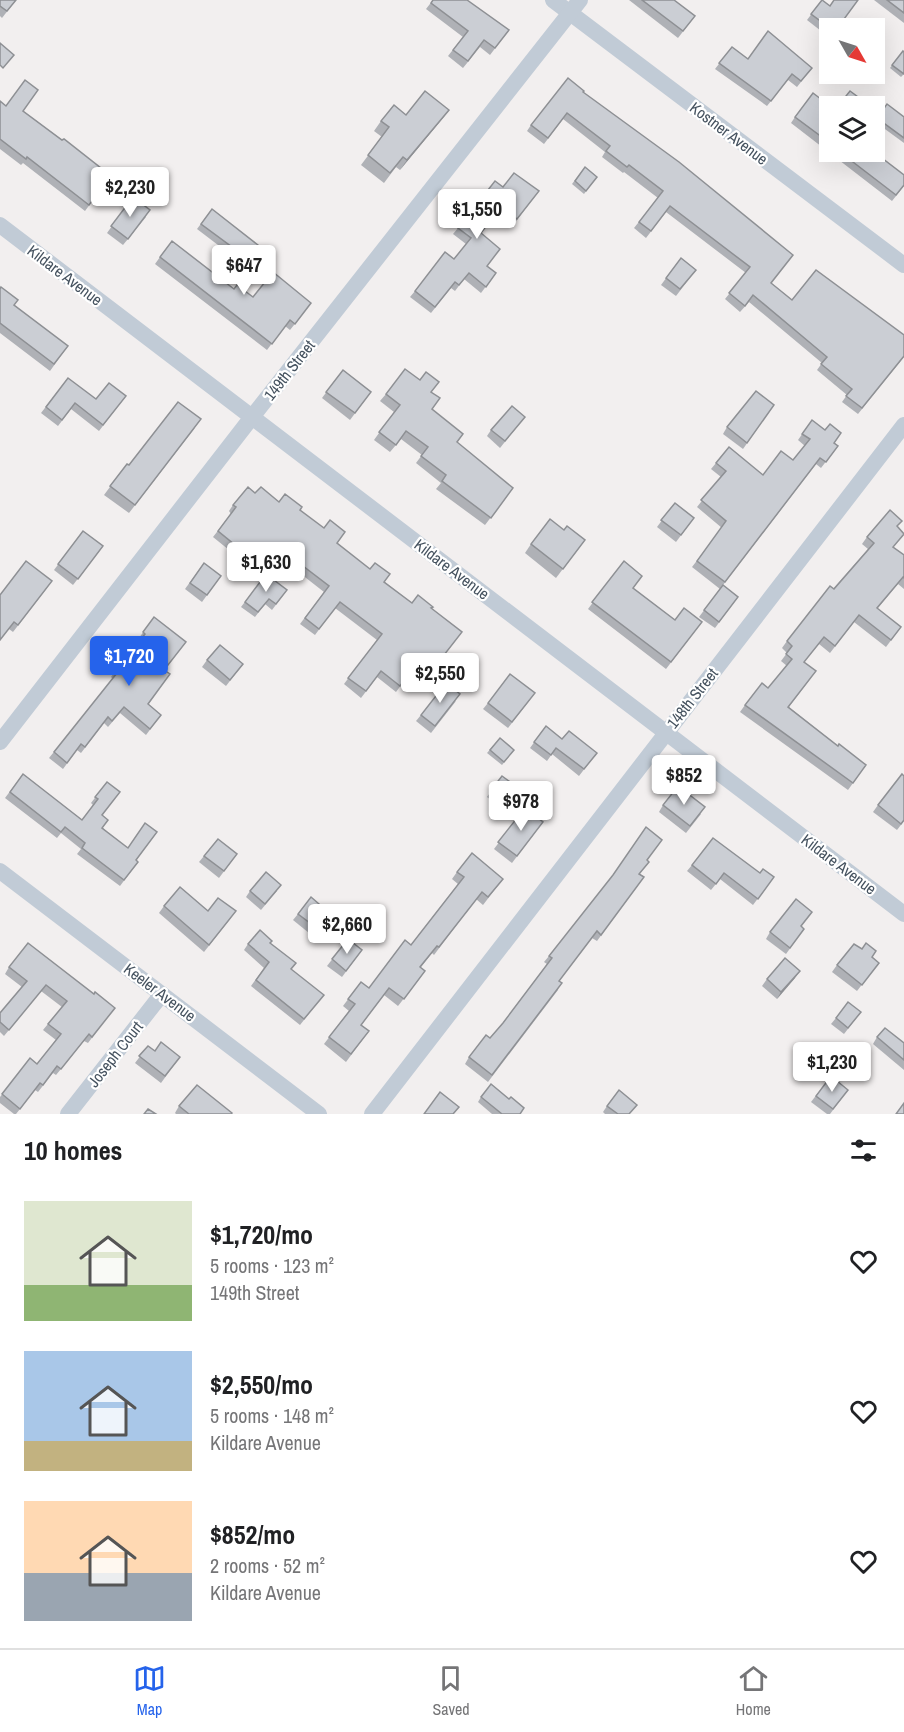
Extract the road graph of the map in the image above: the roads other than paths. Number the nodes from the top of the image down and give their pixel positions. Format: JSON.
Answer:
{"nodes":[{"id":1,"x":553,"y":0,"type":"edge"},
{"id":2,"x":575,"y":6,"type":"edge"},
{"id":3,"x":0,"y":225,"type":"edge"},
{"id":4,"x":904,"y":265,"type":"edge"},
{"id":5,"x":252,"y":417,"type":"junction"},
{"id":6,"x":904,"y":425,"type":"edge"},
{"id":7,"x":665,"y":732,"type":"junction"},
{"id":8,"x":0,"y":742,"type":"edge"},
{"id":9,"x":0,"y":871,"type":"edge"},
{"id":10,"x":904,"y":914,"type":"edge"},
{"id":11,"x":162,"y":994,"type":"junction"},
{"id":12,"x":68,"y":1114,"type":"edge"},
{"id":13,"x":319,"y":1114,"type":"edge"},
{"id":14,"x":372,"y":1114,"type":"edge"}],
"edges":[{"from":1,"to":2,"type":"street","name":"Kostner Avenue"},
{"from":2,"to":4,"type":"street","name":"Kostner Avenue"},
{"from":2,"to":5,"type":"street","name":"149th Street"},
{"from":3,"to":5,"type":"street","name":"Kildare Avenue"},
{"from":5,"to":7,"type":"street","name":"Kildare Avenue"},
{"from":5,"to":8,"type":"street","name":"149th Street"},
{"from":6,"to":7,"type":"street","name":"148th Street"},
{"from":7,"to":10,"type":"street","name":"Kildare Avenue"},
{"from":7,"to":14,"type":"street","name":"148th Street"},
{"from":9,"to":11,"type":"street","name":"Keeler Avenue"},
{"from":11,"to":12,"type":"street","name":"Joseph Court"},
{"from":11,"to":13,"type":"street","name":"Keeler Avenue"}]}
